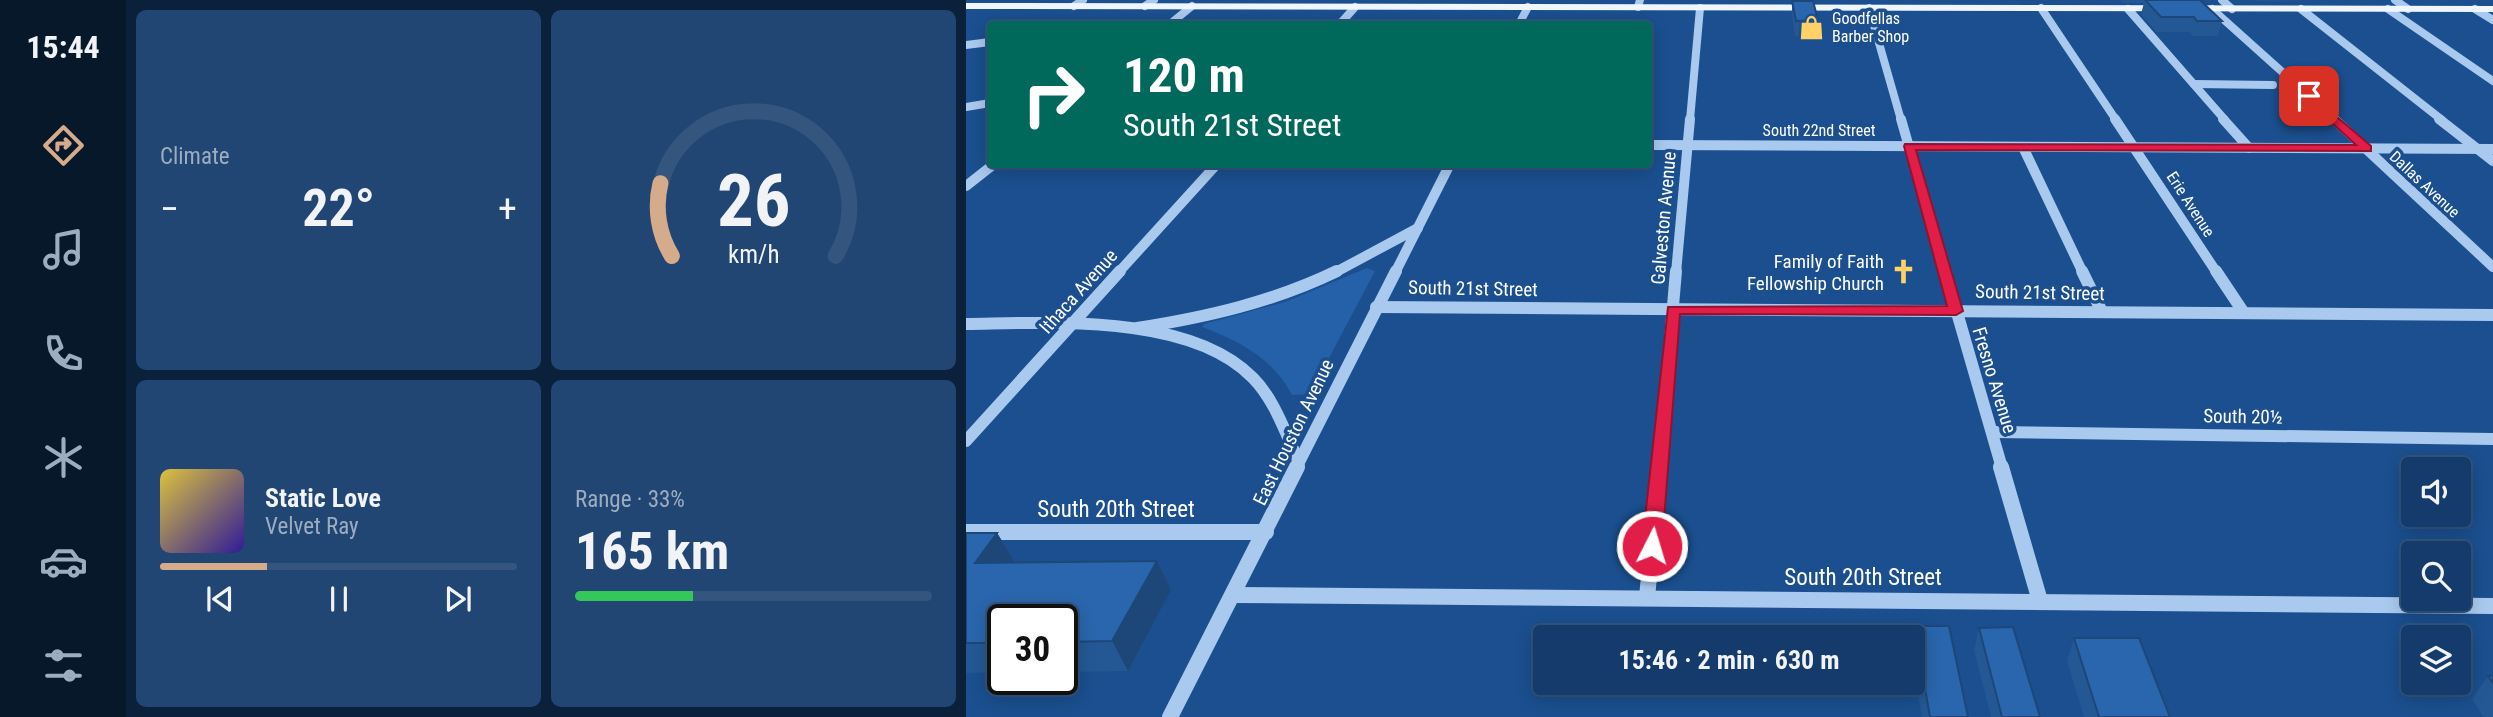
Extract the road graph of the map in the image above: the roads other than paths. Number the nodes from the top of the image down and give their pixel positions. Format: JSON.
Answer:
{"nodes":[{"id":1,"x":1033,"y":0,"type":"edge"},
{"id":2,"x":2222,"y":0,"type":"edge"},
{"id":3,"x":2395,"y":0,"type":"edge"},
{"id":4,"x":1000,"y":3,"type":"edge"},
{"id":5,"x":1018,"y":3,"type":"edge"},
{"id":6,"x":1078,"y":3,"type":"edge"},
{"id":7,"x":1128,"y":3,"type":"edge"},
{"id":8,"x":1149,"y":3,"type":"edge"},
{"id":9,"x":1317,"y":3,"type":"edge"},
{"id":10,"x":1373,"y":4,"type":"edge"},
{"id":11,"x":1417,"y":4,"type":"edge"},
{"id":12,"x":1458,"y":4,"type":"edge"},
{"id":13,"x":1591,"y":4,"type":"edge"},
{"id":14,"x":1639,"y":4,"type":"edge"},
{"id":15,"x":1722,"y":4,"type":"edge"},
{"id":16,"x":2002,"y":4,"type":"edge"},
{"id":17,"x":966,"y":6,"type":"edge"},
{"id":18,"x":1192,"y":6,"type":"junction"},
{"id":19,"x":2047,"y":6,"type":"edge"},
{"id":20,"x":1355,"y":7,"type":"junction"},
{"id":21,"x":1528,"y":7,"type":"junction"},
{"id":22,"x":1700,"y":8,"type":"junction"},
{"id":23,"x":1869,"y":8,"type":"junction"},
{"id":24,"x":2128,"y":9,"type":"junction"},
{"id":25,"x":2212,"y":9,"type":"junction"},
{"id":26,"x":2232,"y":9,"type":"junction"},
{"id":27,"x":2301,"y":9,"type":"junction"},
{"id":28,"x":2388,"y":9,"type":"junction"},
{"id":29,"x":2409,"y":9,"type":"junction"},
{"id":30,"x":2475,"y":9,"type":"junction"},
{"id":31,"x":2493,"y":9,"type":"edge"},
{"id":32,"x":2493,"y":20,"type":"edge"},
{"id":33,"x":1174,"y":21,"type":"edge"},
{"id":34,"x":1343,"y":21,"type":"edge"},
{"id":35,"x":1521,"y":21,"type":"edge"},
{"id":36,"x":987,"y":42,"type":"edge"},
{"id":37,"x":966,"y":45,"type":"edge"},
{"id":38,"x":2493,"y":81,"type":"edge"},
{"id":39,"x":2194,"y":84,"type":"junction"},
{"id":40,"x":2273,"y":85,"type":"dead end"},
{"id":41,"x":987,"y":104,"type":"edge"},
{"id":42,"x":966,"y":107,"type":"edge"},
{"id":43,"x":1652,"y":145,"type":"edge"},
{"id":44,"x":1687,"y":145,"type":"junction"},
{"id":45,"x":1909,"y":146,"type":"junction"},
{"id":46,"x":2023,"y":147,"type":"junction"},
{"id":47,"x":2136,"y":148,"type":"junction"},
{"id":48,"x":2249,"y":148,"type":"junction"},
{"id":49,"x":2367,"y":148,"type":"junction"},
{"id":50,"x":2478,"y":149,"type":"junction"},
{"id":51,"x":2493,"y":149,"type":"edge"},
{"id":52,"x":2493,"y":161,"type":"edge"},
{"id":53,"x":989,"y":168,"type":"edge"},
{"id":54,"x":1213,"y":168,"type":"edge"},
{"id":55,"x":1448,"y":168,"type":"edge"},
{"id":56,"x":966,"y":186,"type":"edge"},
{"id":57,"x":1418,"y":228,"type":"junction"},
{"id":58,"x":2493,"y":267,"type":"edge"},
{"id":59,"x":1376,"y":307,"type":"junction"},
{"id":60,"x":1673,"y":310,"type":"junction"},
{"id":61,"x":1956,"y":311,"type":"junction"},
{"id":62,"x":2102,"y":312,"type":"junction"},
{"id":63,"x":2244,"y":313,"type":"junction"},
{"id":64,"x":2493,"y":315,"type":"edge"},
{"id":65,"x":966,"y":324,"type":"edge"},
{"id":66,"x":1071,"y":325,"type":"junction"},
{"id":67,"x":1130,"y":329,"type":"junction"},
{"id":68,"x":1992,"y":432,"type":"junction"},
{"id":69,"x":2493,"y":439,"type":"edge"},
{"id":70,"x":966,"y":442,"type":"edge"},
{"id":71,"x":1299,"y":462,"type":"junction"},
{"id":72,"x":966,"y":532,"type":"edge"},
{"id":73,"x":1266,"y":532,"type":"junction"},
{"id":74,"x":1233,"y":594,"type":"junction"},
{"id":75,"x":1647,"y":598,"type":"junction"},
{"id":76,"x":2040,"y":601,"type":"junction"},
{"id":77,"x":2493,"y":606,"type":"edge"},
{"id":78,"x":1170,"y":717,"type":"edge"}],
"edges":[{"from":1,"to":5,"type":"street"},
{"from":2,"to":26,"type":"street"},
{"from":3,"to":29,"type":"street"},
{"from":4,"to":5,"type":"main road"},
{"from":4,"to":17,"type":"main road"},
{"from":5,"to":6,"type":"main road"},
{"from":6,"to":7,"type":"main road"},
{"from":7,"to":8,"type":"main road"},
{"from":8,"to":18,"type":"main road"},
{"from":9,"to":18,"type":"main road"},
{"from":9,"to":20,"type":"main road"},
{"from":10,"to":11,"type":"main road"},
{"from":10,"to":20,"type":"main road"},
{"from":11,"to":12,"type":"main road"},
{"from":12,"to":21,"type":"main road"},
{"from":13,"to":14,"type":"main road"},
{"from":13,"to":21,"type":"main road"},
{"from":14,"to":22,"type":"main road"},
{"from":15,"to":22,"type":"main road"},
{"from":15,"to":23,"type":"main road"},
{"from":16,"to":19,"type":"main road"},
{"from":16,"to":23,"type":"main road"},
{"from":18,"to":33,"type":"street"},
{"from":19,"to":24,"type":"main road"},
{"from":19,"to":47,"type":"street","name":"Erie Avenue"},
{"from":20,"to":34,"type":"street"},
{"from":21,"to":35,"type":"street"},
{"from":22,"to":44,"type":"street","name":"Galveston Avenue"},
{"from":23,"to":45,"type":"street","name":"Fresno Avenue"},
{"from":24,"to":25,"type":"main road"},
{"from":24,"to":39,"type":"street"},
{"from":25,"to":26,"type":"main road"},
{"from":25,"to":49,"type":"street","name":"Dallas Avenue"},
{"from":26,"to":27,"type":"main road"},
{"from":27,"to":28,"type":"main road"},
{"from":27,"to":50,"type":"street"},
{"from":28,"to":29,"type":"main road"},
{"from":28,"to":38,"type":"street"},
{"from":29,"to":30,"type":"main road"},
{"from":30,"to":31,"type":"main road"},
{"from":30,"to":32,"type":"street"},
{"from":36,"to":37,"type":"street"},
{"from":39,"to":40,"type":"street"},
{"from":39,"to":48,"type":"street"},
{"from":41,"to":42,"type":"street"},
{"from":43,"to":44,"type":"street","name":"South 22nd Street"},
{"from":44,"to":45,"type":"street","name":"South 22nd Street"},
{"from":44,"to":60,"type":"street","name":"Galveston Avenue"},
{"from":45,"to":46,"type":"street","name":"South 22nd Street"},
{"from":45,"to":61,"type":"street","name":"Fresno Avenue"},
{"from":46,"to":47,"type":"street","name":"South 22nd Street"},
{"from":46,"to":62,"type":"street"},
{"from":47,"to":48,"type":"street","name":"South 22nd Street"},
{"from":47,"to":63,"type":"street","name":"Erie Avenue"},
{"from":48,"to":49,"type":"street","name":"South 22nd Street"},
{"from":49,"to":50,"type":"street","name":"South 22nd Street"},
{"from":49,"to":58,"type":"street","name":"Dallas Avenue"},
{"from":50,"to":51,"type":"street","name":"South 22nd Street"},
{"from":50,"to":52,"type":"street"},
{"from":53,"to":56,"type":"street"},
{"from":54,"to":66,"type":"street","name":"Ithaca Avenue"},
{"from":55,"to":57,"type":"street","name":"East Houston Avenue"},
{"from":57,"to":59,"type":"street","name":"East Houston Avenue"},
{"from":57,"to":67,"type":"street"},
{"from":59,"to":60,"type":"street","name":"South 21st Street"},
{"from":59,"to":71,"type":"street","name":"East Houston Avenue"},
{"from":60,"to":61,"type":"street","name":"South 21st Street"},
{"from":60,"to":75,"type":"street","name":"Galveston Avenue"},
{"from":61,"to":62,"type":"street","name":"South 21st Street"},
{"from":61,"to":68,"type":"street","name":"Fresno Avenue"},
{"from":62,"to":63,"type":"street","name":"South 21st Street"},
{"from":63,"to":64,"type":"street","name":"South 21st Street"},
{"from":65,"to":66,"type":"street"},
{"from":66,"to":67,"type":"street"},
{"from":66,"to":70,"type":"street","name":"Ithaca Avenue"},
{"from":67,"to":71,"type":"street"},
{"from":68,"to":69,"type":"street","name":"South 20½"},
{"from":68,"to":76,"type":"street","name":"Fresno Avenue"},
{"from":71,"to":73,"type":"street","name":"East Houston Avenue"},
{"from":72,"to":73,"type":"street","name":"South 20th Street"},
{"from":73,"to":74,"type":"street","name":"East Houston Avenue"},
{"from":74,"to":75,"type":"street","name":"South 20th Street"},
{"from":74,"to":78,"type":"street","name":"East Houston Avenue"},
{"from":75,"to":76,"type":"street","name":"South 20th Street"},
{"from":76,"to":77,"type":"street","name":"South 20th Street"}]}
